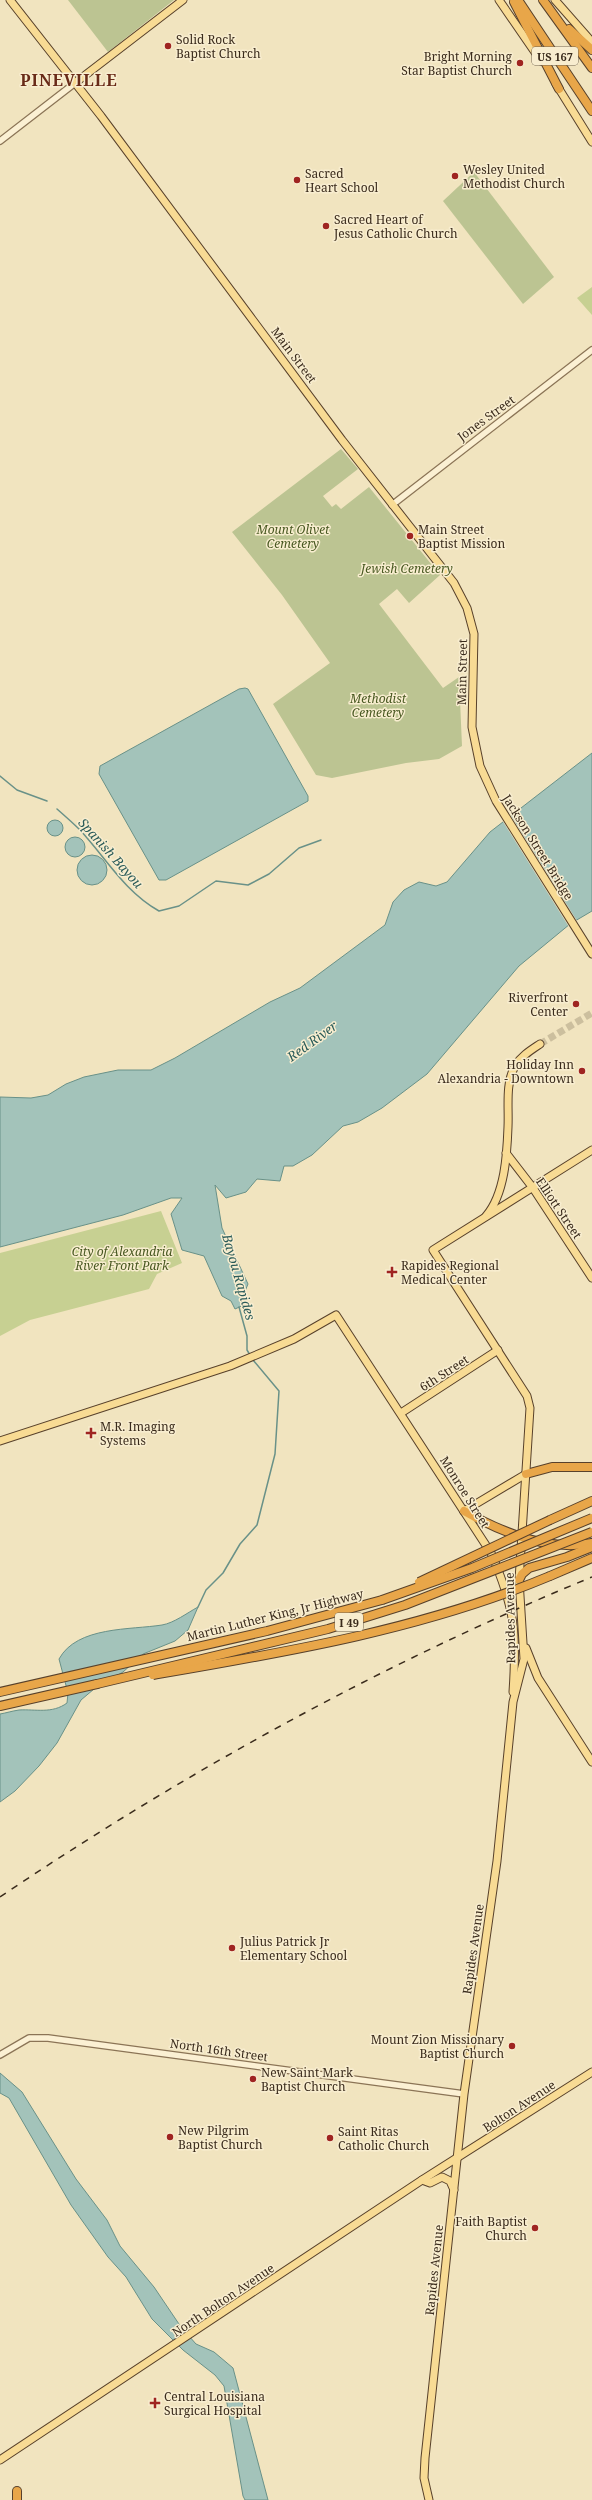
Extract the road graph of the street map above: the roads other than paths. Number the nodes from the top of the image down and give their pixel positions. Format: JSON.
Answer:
{"nodes":[{"id":1,"x":10,"y":0,"type":"edge"},
{"id":2,"x":183,"y":0,"type":"edge"},
{"id":3,"x":499,"y":0,"type":"edge"},
{"id":4,"x":512,"y":0,"type":"edge"},
{"id":5,"x":518,"y":0,"type":"edge"},
{"id":6,"x":543,"y":0,"type":"edge"},
{"id":7,"x":555,"y":0,"type":"edge"},
{"id":8,"x":557,"y":19,"type":"junction"},
{"id":9,"x":592,"y":42,"type":"edge"},
{"id":10,"x":592,"y":50,"type":"edge"},
{"id":11,"x":592,"y":68,"type":"edge"},
{"id":12,"x":75,"y":83,"type":"junction"},
{"id":13,"x":560,"y":89,"type":"junction"},
{"id":14,"x":592,"y":111,"type":"edge"},
{"id":15,"x":0,"y":141,"type":"edge"},
{"id":16,"x":592,"y":142,"type":"edge"},
{"id":17,"x":592,"y":350,"type":"edge"},
{"id":18,"x":392,"y":505,"type":"junction"},
{"id":19,"x":477,"y":755,"type":"joint"},
{"id":20,"x":590,"y":951,"type":"edge"},
{"id":21,"x":540,"y":1044,"type":"tunnel mouth"},
{"id":22,"x":592,"y":1150,"type":"edge"},
{"id":23,"x":506,"y":1153,"type":"junction"},
{"id":24,"x":533,"y":1188,"type":"junction"},
{"id":25,"x":483,"y":1219,"type":"junction"},
{"id":26,"x":592,"y":1278,"type":"edge"},
{"id":27,"x":498,"y":1350,"type":"junction"},
{"id":28,"x":401,"y":1413,"type":"junction"},
{"id":29,"x":0,"y":1442,"type":"edge"},
{"id":30,"x":592,"y":1467,"type":"edge"},
{"id":31,"x":526,"y":1474,"type":"junction"},
{"id":32,"x":592,"y":1500,"type":"edge"},
{"id":33,"x":464,"y":1511,"type":"junction"},
{"id":34,"x":592,"y":1518,"type":"edge"},
{"id":35,"x":592,"y":1532,"type":"edge"},
{"id":36,"x":522,"y":1536,"type":"junction"},
{"id":37,"x":592,"y":1543,"type":"edge"},
{"id":38,"x":592,"y":1547,"type":"edge"},
{"id":39,"x":592,"y":1558,"type":"edge"},
{"id":40,"x":519,"y":1580,"type":"junction"},
{"id":41,"x":382,"y":1600,"type":"junction"},
{"id":42,"x":523,"y":1635,"type":"junction"},
{"id":43,"x":97,"y":1684,"type":"junction"},
{"id":44,"x":0,"y":1692,"type":"edge"},
{"id":45,"x":513,"y":1702,"type":"junction"},
{"id":46,"x":0,"y":1706,"type":"edge"},
{"id":47,"x":592,"y":1762,"type":"edge"},
{"id":48,"x":0,"y":2055,"type":"edge"},
{"id":49,"x":592,"y":2072,"type":"edge"},
{"id":50,"x":464,"y":2094,"type":"junction"},
{"id":51,"x":458,"y":2159,"type":"junction"},
{"id":52,"x":422,"y":2180,"type":"junction"},
{"id":53,"x":454,"y":2191,"type":"junction"},
{"id":54,"x":0,"y":2461,"type":"edge"},
{"id":55,"x":17,"y":2490,"type":"dead end"},
{"id":56,"x":17,"y":2500,"type":"edge"},
{"id":57,"x":429,"y":2500,"type":"edge"}],
"edges":[{"from":1,"to":12,"type":"main road","name":"Main Street"},
{"from":2,"to":12,"type":"main road"},
{"from":3,"to":13,"type":"main road"},
{"from":4,"to":13,"type":"highway"},
{"from":5,"to":14,"type":"highway","number":"US 167"},
{"from":6,"to":8,"type":"highway","number":"US 167"},
{"from":7,"to":9,"type":"main road"},
{"from":8,"to":10,"type":"highway"},
{"from":8,"to":11,"type":"highway","number":"US 167"},
{"from":12,"to":15,"type":"street"},
{"from":12,"to":18,"type":"main road","name":"Main Street"},
{"from":13,"to":16,"type":"main road"},
{"from":17,"to":18,"type":"street","name":"Jones Street"},
{"from":18,"to":19,"type":"main road","name":"Main Street"},
{"from":19,"to":20,"type":"main road","name":"Jackson Street Bridge"},
{"from":21,"to":23,"type":"main road"},
{"from":22,"to":24,"type":"main road"},
{"from":23,"to":24,"type":"main road","name":"Elliott Street"},
{"from":23,"to":25,"type":"main road"},
{"from":24,"to":25,"type":"main road"},
{"from":24,"to":26,"type":"main road","name":"Elliott Street"},
{"from":25,"to":27,"type":"main road"},
{"from":27,"to":28,"type":"main road","name":"6th Street"},
{"from":27,"to":31,"type":"main road","name":"Rapides Avenue"},
{"from":28,"to":29,"type":"main road","name":"Monroe Street"},
{"from":28,"to":33,"type":"main road","name":"Monroe Street"},
{"from":30,"to":31,"type":"highway"},
{"from":31,"to":33,"type":"main road"},
{"from":31,"to":36,"type":"main road","name":"Rapides Avenue"},
{"from":32,"to":41,"type":"highway","bridge":true},
{"from":33,"to":36,"type":"highway"},
{"from":33,"to":45,"type":"main road","name":"Monroe Street"},
{"from":34,"to":41,"type":"highway","name":"Martin Luther King, Jr Highway","number":"I 49","bridge":true},
{"from":35,"to":43,"type":"highway","name":"Martin Luther King, Jr Highway","number":"I 49","bridge":true},
{"from":36,"to":37,"type":"highway"},
{"from":36,"to":40,"type":"main road","name":"Rapides Avenue"},
{"from":38,"to":40,"type":"highway"},
{"from":39,"to":43,"type":"highway","bridge":true},
{"from":40,"to":42,"type":"main road","name":"Rapides Avenue"},
{"from":41,"to":44,"type":"highway","name":"Martin Luther King, Jr Highway","number":"I 49"},
{"from":42,"to":45,"type":"main road","name":"Rapides Avenue"},
{"from":42,"to":47,"type":"main road"},
{"from":43,"to":46,"type":"highway","name":"Martin Luther King, Jr Highway","number":"I 49"},
{"from":45,"to":50,"type":"main road","name":"Rapides Avenue"},
{"from":48,"to":50,"type":"street","name":"North 16th Street"},
{"from":49,"to":51,"type":"main road","name":"Bolton Avenue"},
{"from":50,"to":51,"type":"main road","name":"Rapides Avenue"},
{"from":51,"to":52,"type":"main road","name":"North Bolton Avenue"},
{"from":51,"to":53,"type":"main road","name":"Rapides Avenue"},
{"from":52,"to":53,"type":"main road"},
{"from":52,"to":54,"type":"main road","name":"North Bolton Avenue"},
{"from":53,"to":57,"type":"main road","name":"Rapides Avenue"},
{"from":55,"to":56,"type":"highway"}]}
